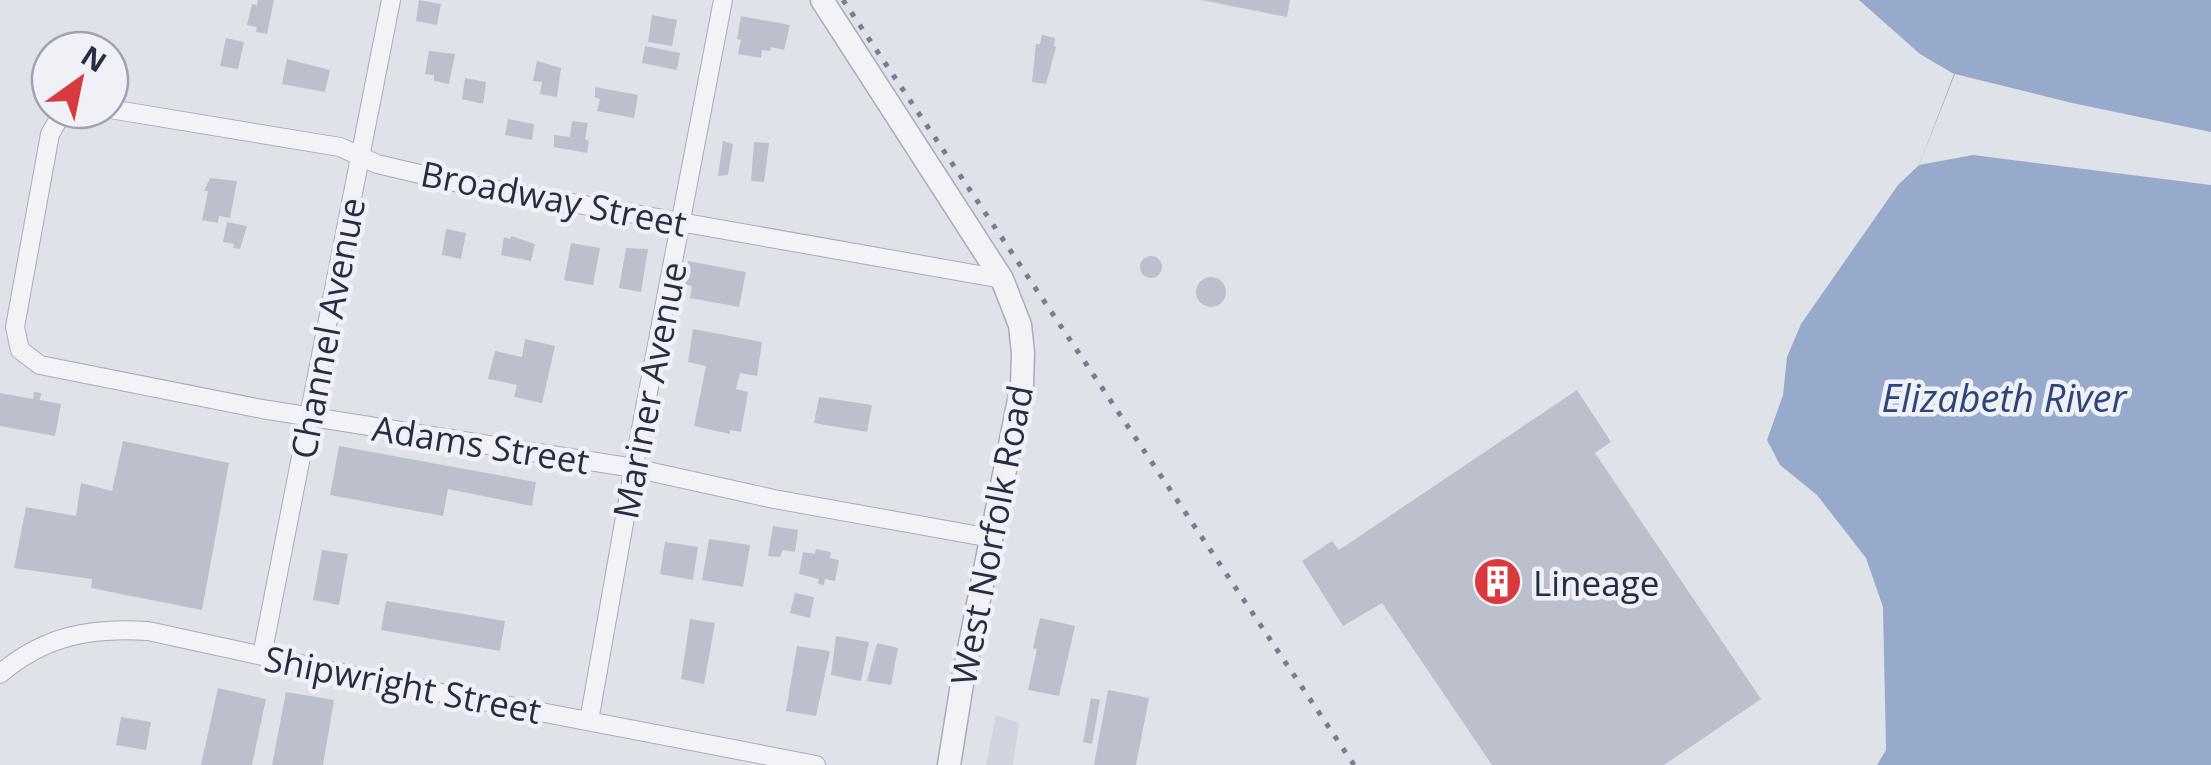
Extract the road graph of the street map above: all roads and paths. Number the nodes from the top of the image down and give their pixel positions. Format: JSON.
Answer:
{"nodes":[{"id":1,"x":391,"y":0,"type":"edge"},
{"id":2,"x":723,"y":0,"type":"edge"},
{"id":3,"x":822,"y":0,"type":"edge"},
{"id":4,"x":130,"y":112,"type":"edge"},
{"id":5,"x":51,"y":130,"type":"edge"},
{"id":6,"x":360,"y":156,"type":"junction"},
{"id":7,"x":681,"y":222,"type":"junction"},
{"id":8,"x":1002,"y":278,"type":"junction"},
{"id":9,"x":311,"y":417,"type":"junction"},
{"id":10,"x":634,"y":468,"type":"junction"},
{"id":11,"x":991,"y":538,"type":"junction"},
{"id":12,"x":262,"y":655,"type":"junction"},
{"id":13,"x":0,"y":674,"type":"edge"},
{"id":14,"x":589,"y":721,"type":"junction"},
{"id":15,"x":816,"y":765,"type":"edge"},
{"id":16,"x":950,"y":765,"type":"edge"}],
"edges":[{"from":1,"to":6,"type":"street","name":"Channel Avenue"},
{"from":2,"to":7,"type":"street","name":"Mariner Avenue"},
{"from":3,"to":8,"type":"street","name":"West Norfolk Road"},
{"from":4,"to":6,"type":"street","name":"Broadway Street"},
{"from":5,"to":9,"type":"street","name":"Adams Street"},
{"from":6,"to":7,"type":"street","name":"Broadway Street"},
{"from":6,"to":9,"type":"street","name":"Channel Avenue"},
{"from":7,"to":8,"type":"street","name":"Broadway Street"},
{"from":7,"to":10,"type":"street","name":"Mariner Avenue"},
{"from":8,"to":11,"type":"street","name":"West Norfolk Road"},
{"from":9,"to":10,"type":"street","name":"Adams Street"},
{"from":9,"to":12,"type":"street","name":"Channel Avenue"},
{"from":10,"to":11,"type":"street","name":"Adams Street"},
{"from":10,"to":14,"type":"street","name":"Mariner Avenue"},
{"from":11,"to":16,"type":"street","name":"West Norfolk Road"},
{"from":12,"to":13,"type":"street","name":"Shipwright Street"},
{"from":12,"to":14,"type":"street","name":"Shipwright Street"},
{"from":14,"to":15,"type":"street","name":"Shipwright Street"}]}
